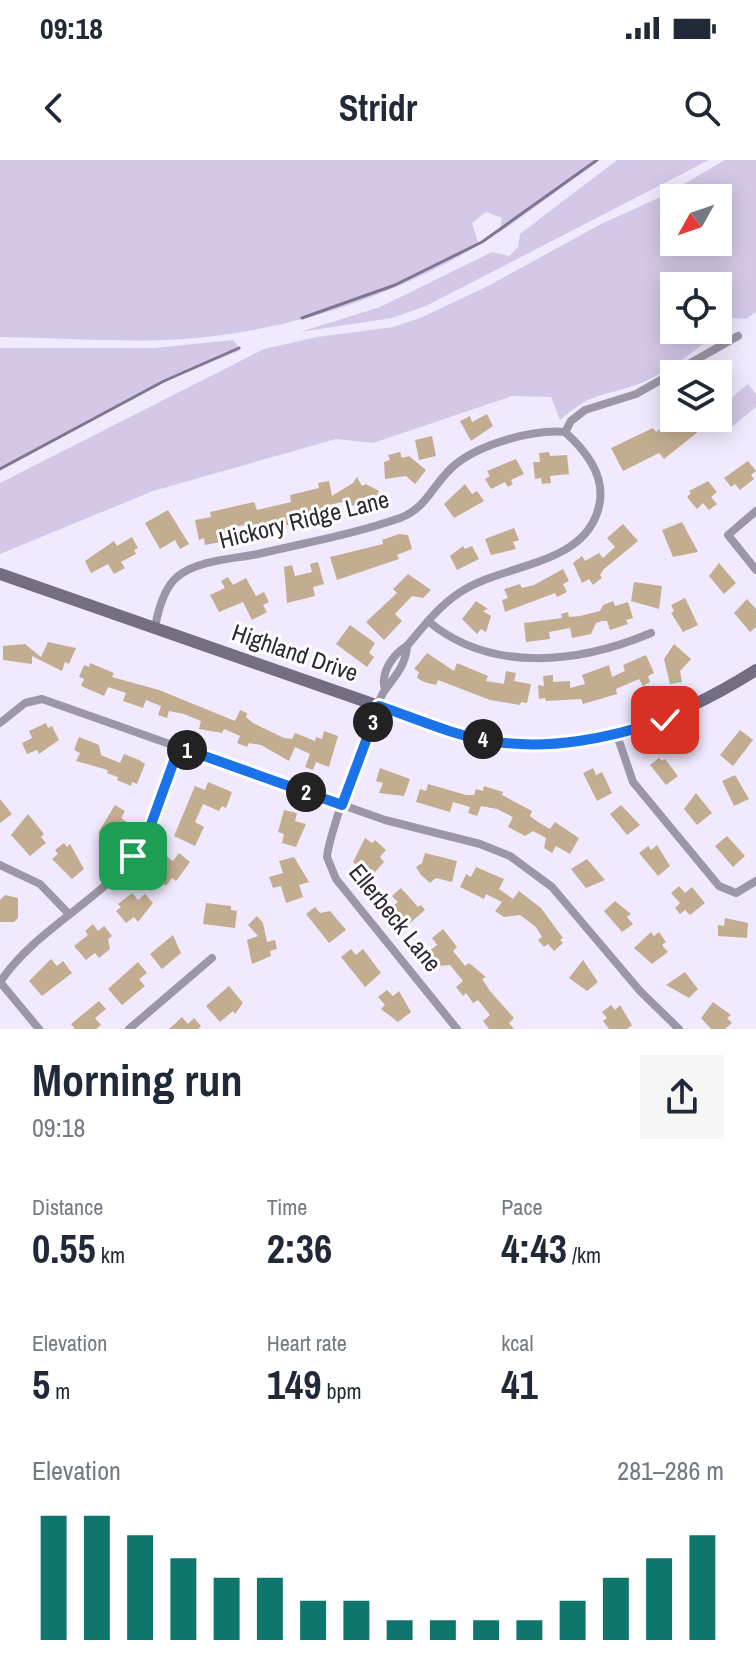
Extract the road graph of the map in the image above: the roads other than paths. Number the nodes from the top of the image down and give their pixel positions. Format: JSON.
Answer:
{"nodes":[{"id":1,"x":738,"y":336,"type":"dead end"},
{"id":2,"x":565,"y":432,"type":"junction"},
{"id":3,"x":756,"y":511,"type":"edge"},
{"id":4,"x":756,"y":570,"type":"edge"},
{"id":5,"x":0,"y":574,"type":"edge"},
{"id":6,"x":428,"y":621,"type":"junction"},
{"id":7,"x":155,"y":627,"type":"junction"},
{"id":8,"x":651,"y":633,"type":"dead end"},
{"id":9,"x":756,"y":670,"type":"edge"},
{"id":10,"x":379,"y":706,"type":"junction"},
{"id":11,"x":0,"y":723,"type":"edge"},
{"id":12,"x":617,"y":735,"type":"junction"},
{"id":13,"x":179,"y":747,"type":"junction"},
{"id":14,"x":342,"y":805,"type":"junction"},
{"id":15,"x":0,"y":865,"type":"edge"},
{"id":16,"x":756,"y":881,"type":"edge"},
{"id":17,"x":68,"y":913,"type":"junction"},
{"id":18,"x":212,"y":958,"type":"dead end"},
{"id":19,"x":0,"y":982,"type":"edge"},
{"id":20,"x":39,"y":1029,"type":"edge"},
{"id":21,"x":129,"y":1029,"type":"edge"},
{"id":22,"x":457,"y":1029,"type":"edge"},
{"id":23,"x":679,"y":1029,"type":"edge"}],
"edges":[{"from":1,"to":2,"type":"street"},
{"from":2,"to":6,"type":"street","name":"Ellerbeck Lane"},
{"from":2,"to":7,"type":"street","name":"Hickory Ridge Lane"},
{"from":3,"to":4,"type":"street"},
{"from":5,"to":7,"type":"street","name":"Highland Drive"},
{"from":6,"to":8,"type":"street"},
{"from":6,"to":10,"type":"street","name":"Ellerbeck Lane"},
{"from":7,"to":10,"type":"street","name":"Highland Drive"},
{"from":9,"to":12,"type":"street","name":"Highland Drive"},
{"from":10,"to":12,"type":"street","name":"Highland Drive"},
{"from":10,"to":14,"type":"street","name":"Ellerbeck Lane"},
{"from":11,"to":13,"type":"street"},
{"from":12,"to":16,"type":"street"},
{"from":13,"to":14,"type":"street"},
{"from":13,"to":17,"type":"street"},
{"from":14,"to":22,"type":"street","name":"Ellerbeck Lane"},
{"from":14,"to":23,"type":"street"},
{"from":15,"to":17,"type":"street"},
{"from":17,"to":19,"type":"street"},
{"from":18,"to":21,"type":"street"},
{"from":19,"to":20,"type":"street"}]}
